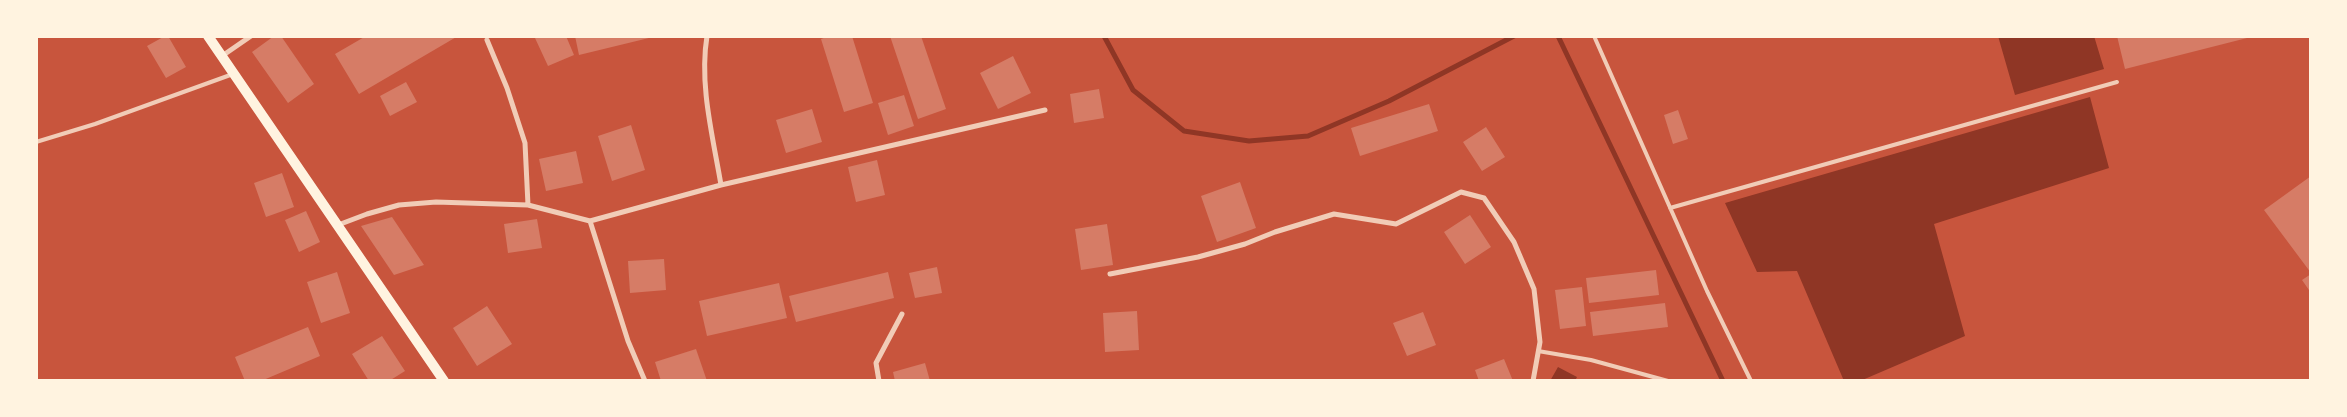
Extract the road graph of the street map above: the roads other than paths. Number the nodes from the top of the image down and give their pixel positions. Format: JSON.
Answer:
{"nodes":[{"id":1,"x":208,"y":36,"type":"edge"},
{"id":2,"x":251,"y":36,"type":"edge"},
{"id":3,"x":707,"y":36,"type":"edge"},
{"id":4,"x":1594,"y":36,"type":"edge"},
{"id":5,"x":487,"y":40,"type":"dead end"},
{"id":6,"x":222,"y":56,"type":"junction"},
{"id":7,"x":234,"y":74,"type":"junction"},
{"id":8,"x":2117,"y":82,"type":"dead end"},
{"id":9,"x":1045,"y":110,"type":"dead end"},
{"id":10,"x":36,"y":142,"type":"edge"},
{"id":11,"x":721,"y":185,"type":"junction"},
{"id":12,"x":528,"y":205,"type":"junction"},
{"id":13,"x":1670,"y":208,"type":"junction"},
{"id":14,"x":590,"y":221,"type":"junction"},
{"id":15,"x":338,"y":225,"type":"junction"},
{"id":16,"x":1110,"y":274,"type":"dead end"},
{"id":17,"x":902,"y":314,"type":"dead end"},
{"id":18,"x":1538,"y":351,"type":"junction"},
{"id":19,"x":444,"y":381,"type":"edge"},
{"id":20,"x":645,"y":381,"type":"edge"},
{"id":21,"x":879,"y":381,"type":"edge"},
{"id":22,"x":1533,"y":381,"type":"edge"},
{"id":23,"x":1668,"y":381,"type":"edge"},
{"id":24,"x":1751,"y":381,"type":"edge"}],
"edges":[{"from":1,"to":6,"type":"main road"},
{"from":2,"to":6,"type":"street"},
{"from":3,"to":11,"type":"street"},
{"from":4,"to":13,"type":"lane"},
{"from":5,"to":12,"type":"street"},
{"from":6,"to":7,"type":"main road"},
{"from":7,"to":10,"type":"lane"},
{"from":7,"to":15,"type":"main road"},
{"from":8,"to":13,"type":"lane"},
{"from":9,"to":11,"type":"street"},
{"from":11,"to":14,"type":"street"},
{"from":12,"to":14,"type":"street"},
{"from":12,"to":15,"type":"street"},
{"from":13,"to":24,"type":"lane"},
{"from":14,"to":20,"type":"street"},
{"from":15,"to":19,"type":"main road"},
{"from":16,"to":18,"type":"street"},
{"from":17,"to":21,"type":"street"},
{"from":18,"to":22,"type":"street"},
{"from":18,"to":23,"type":"lane"}]}
